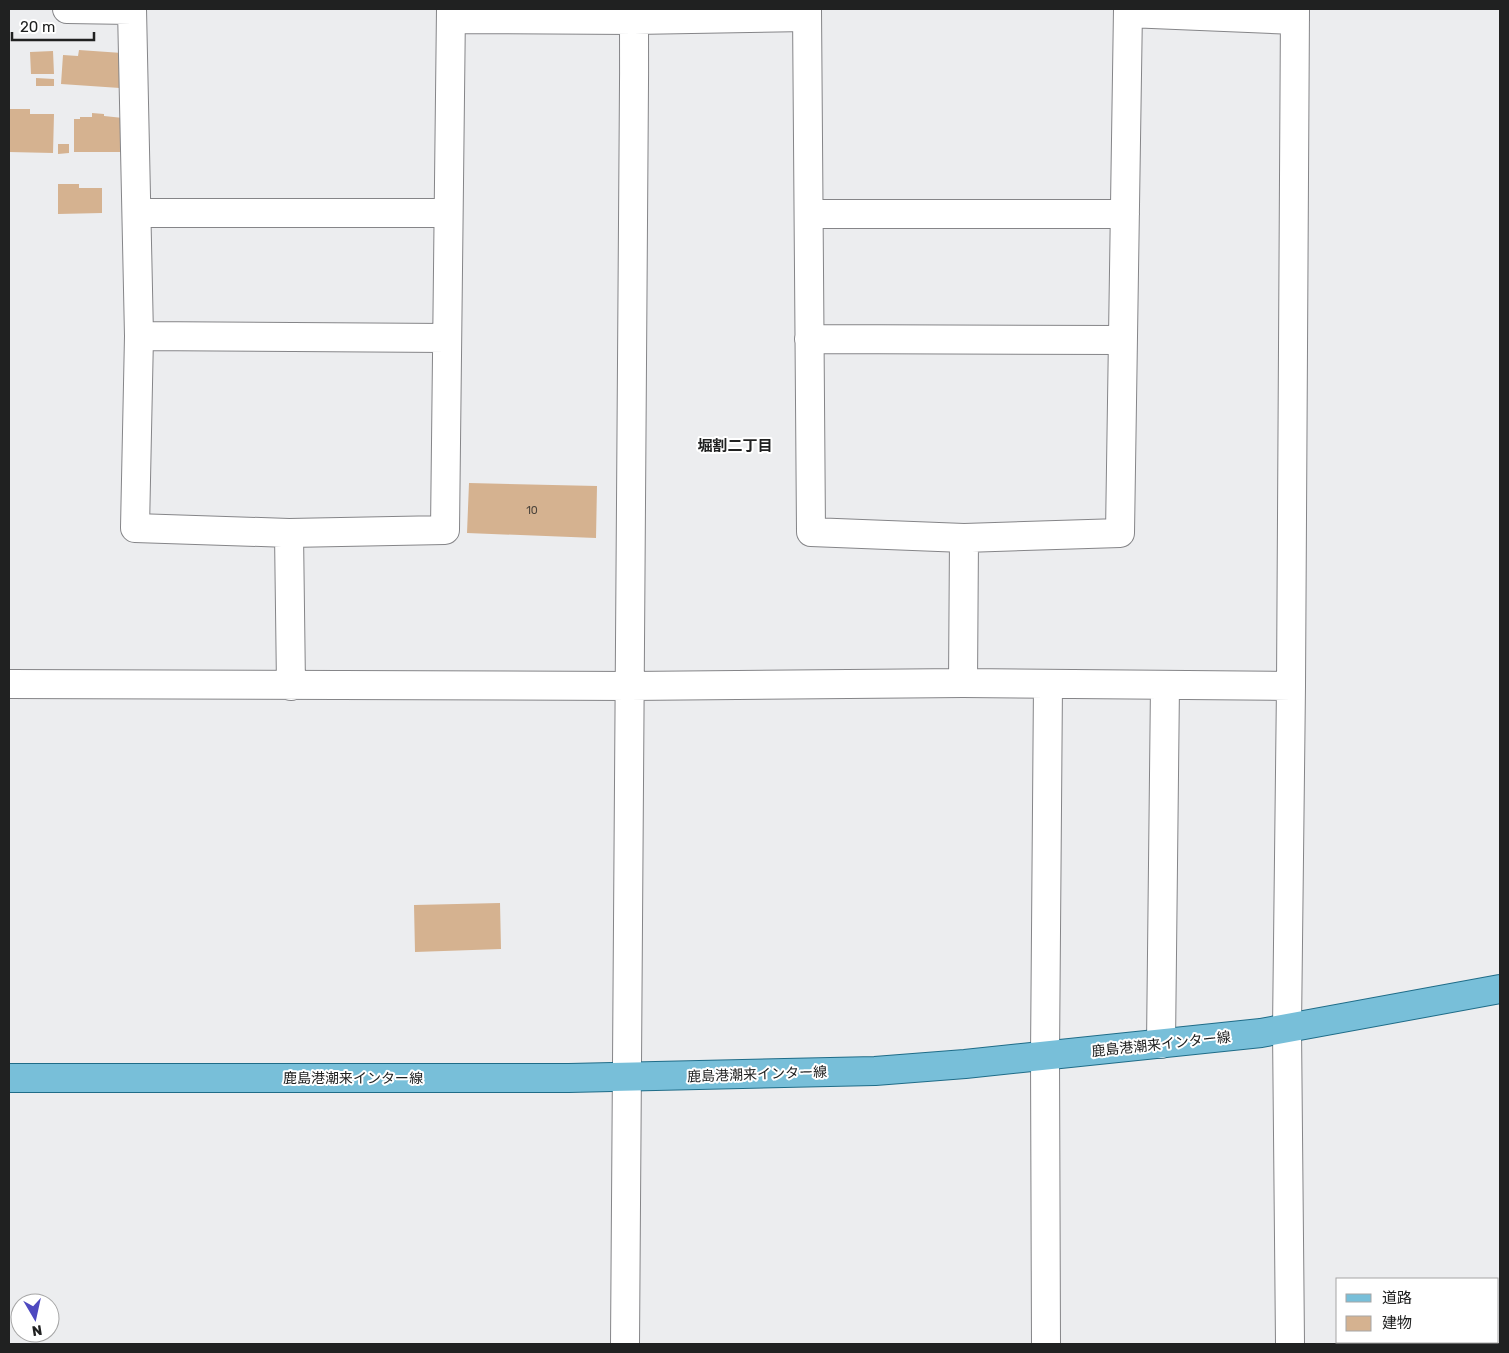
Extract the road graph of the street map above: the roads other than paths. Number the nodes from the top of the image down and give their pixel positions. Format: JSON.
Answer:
{"nodes":[{"id":1,"x":67,"y":9,"type":"edge"},
{"id":2,"x":132,"y":10,"type":"edge"},
{"id":3,"x":1128,"y":11,"type":"edge"},
{"id":4,"x":807,"y":13,"type":"edge"},
{"id":5,"x":451,"y":14,"type":"edge"},
{"id":6,"x":634,"y":14,"type":"edge"},
{"id":7,"x":1295,"y":15,"type":"edge"},
{"id":8,"x":136,"y":213,"type":"junction"},
{"id":9,"x":448,"y":213,"type":"junction"},
{"id":10,"x":809,"y":214,"type":"junction"},
{"id":11,"x":1124,"y":214,"type":"junction"},
{"id":12,"x":139,"y":336,"type":"junction"},
{"id":13,"x":447,"y":338,"type":"junction"},
{"id":14,"x":810,"y":338,"type":"junction"},
{"id":15,"x":1123,"y":340,"type":"junction"},
{"id":16,"x":289,"y":533,"type":"junction"},
{"id":17,"x":964,"y":538,"type":"junction"},
{"id":18,"x":963,"y":683,"type":"junction"},
{"id":19,"x":9,"y":684,"type":"edge"},
{"id":20,"x":1048,"y":684,"type":"junction"},
{"id":21,"x":1165,"y":685,"type":"junction"},
{"id":22,"x":291,"y":686,"type":"junction"},
{"id":23,"x":630,"y":686,"type":"junction"},
{"id":24,"x":1291,"y":686,"type":"junction"},
{"id":25,"x":1500,"y":989,"type":"edge"},
{"id":26,"x":1287,"y":1029,"type":"junction"},
{"id":27,"x":1161,"y":1044,"type":"junction"},
{"id":28,"x":1045,"y":1056,"type":"junction"},
{"id":29,"x":625,"y":1077,"type":"junction"},
{"id":30,"x":9,"y":1078,"type":"edge"},
{"id":31,"x":625,"y":1344,"type":"edge"},
{"id":32,"x":1046,"y":1344,"type":"edge"},
{"id":33,"x":1290,"y":1344,"type":"edge"}],
"edges":[{"from":1,"to":2,"type":"street"},
{"from":2,"to":8,"type":"street"},
{"from":3,"to":7,"type":"street"},
{"from":3,"to":11,"type":"street"},
{"from":4,"to":6,"type":"street"},
{"from":4,"to":10,"type":"street"},
{"from":5,"to":6,"type":"street"},
{"from":5,"to":9,"type":"street"},
{"from":6,"to":23,"type":"street"},
{"from":7,"to":24,"type":"street"},
{"from":8,"to":9,"type":"street"},
{"from":8,"to":12,"type":"street"},
{"from":9,"to":13,"type":"street"},
{"from":10,"to":11,"type":"street"},
{"from":10,"to":14,"type":"street"},
{"from":11,"to":15,"type":"street"},
{"from":12,"to":13,"type":"street"},
{"from":12,"to":16,"type":"street"},
{"from":13,"to":16,"type":"street"},
{"from":14,"to":15,"type":"street"},
{"from":14,"to":17,"type":"street"},
{"from":15,"to":17,"type":"street"},
{"from":16,"to":22,"type":"street"},
{"from":17,"to":18,"type":"street"},
{"from":18,"to":20,"type":"street"},
{"from":18,"to":23,"type":"street"},
{"from":19,"to":22,"type":"street"},
{"from":20,"to":21,"type":"street"},
{"from":20,"to":28,"type":"street"},
{"from":21,"to":24,"type":"street"},
{"from":21,"to":27,"type":"street"},
{"from":22,"to":23,"type":"street"},
{"from":23,"to":29,"type":"street"},
{"from":24,"to":26,"type":"street"},
{"from":25,"to":26,"type":"main road","name":"鹿島港潮来インター線"},
{"from":26,"to":27,"type":"main road","name":"鹿島港潮来インター線"},
{"from":26,"to":33,"type":"street"},
{"from":27,"to":28,"type":"main road","name":"鹿島港潮来インター線"},
{"from":28,"to":29,"type":"main road","name":"鹿島港潮来インター線"},
{"from":28,"to":32,"type":"street"},
{"from":29,"to":30,"type":"main road","name":"鹿島港潮来インター線"},
{"from":29,"to":31,"type":"street"}]}
